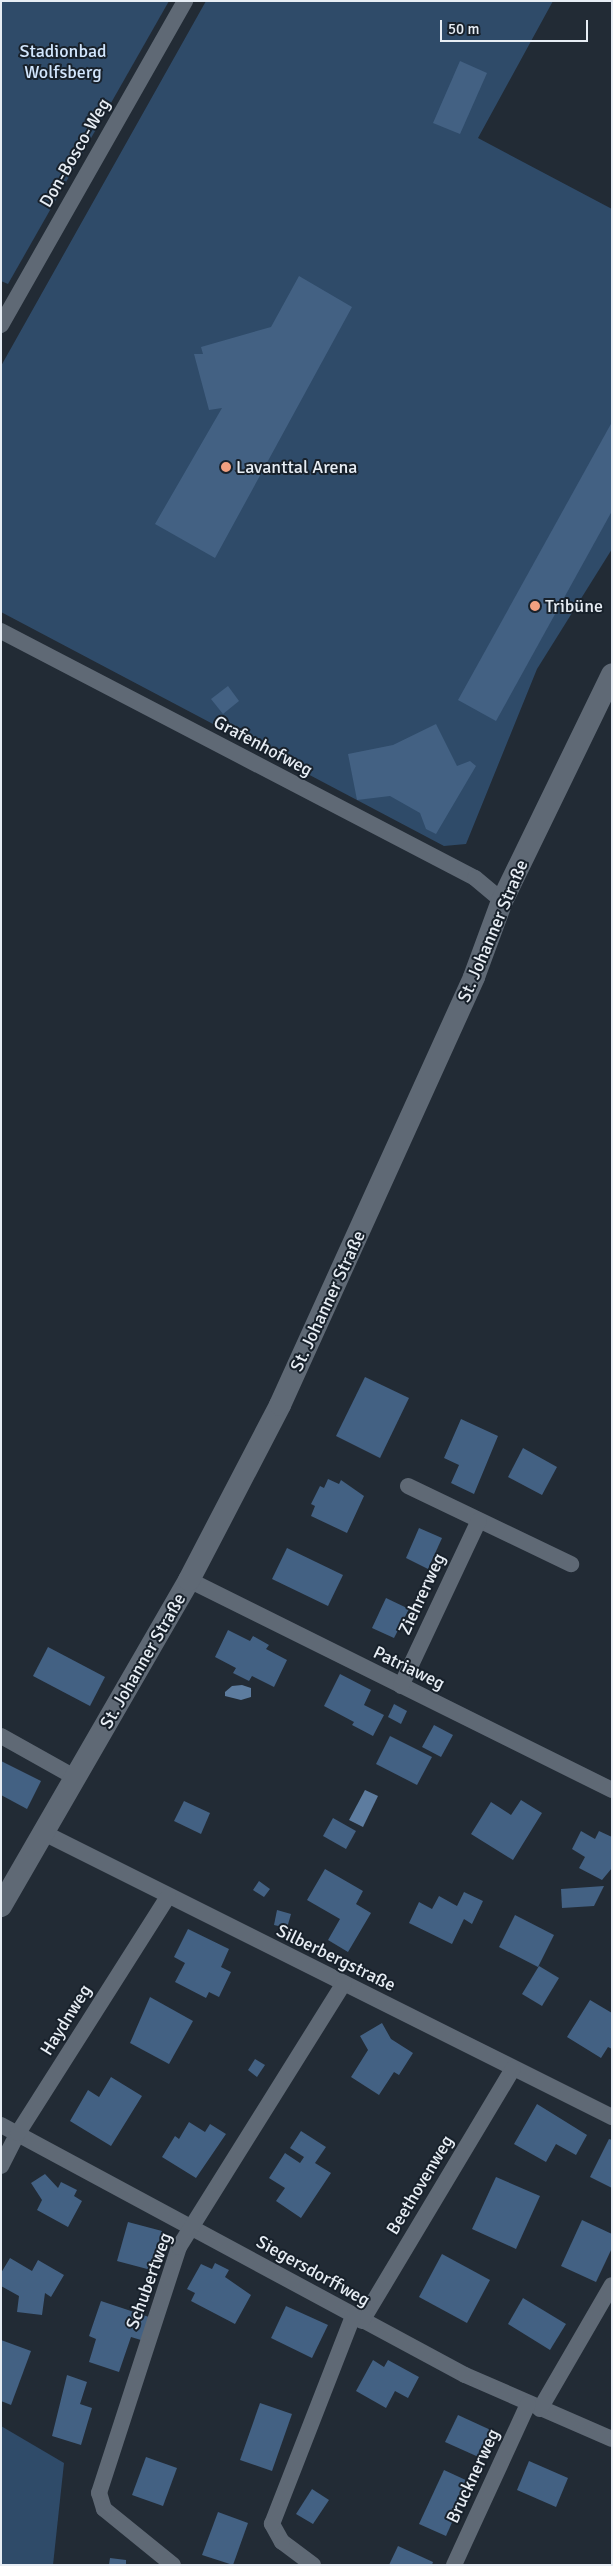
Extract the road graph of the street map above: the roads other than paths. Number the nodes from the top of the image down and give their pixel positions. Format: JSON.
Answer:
{"nodes":[{"id":1,"x":185,"y":1,"type":"edge"},
{"id":2,"x":1,"y":325,"type":"edge"},
{"id":3,"x":1,"y":631,"type":"edge"},
{"id":4,"x":612,"y":674,"type":"edge"},
{"id":5,"x":502,"y":901,"type":"junction"},
{"id":6,"x":408,"y":1486,"type":"dead end"},
{"id":7,"x":479,"y":1520,"type":"junction"},
{"id":8,"x":571,"y":1564,"type":"dead end"},
{"id":9,"x":190,"y":1580,"type":"junction"},
{"id":10,"x":400,"y":1686,"type":"junction"},
{"id":11,"x":1,"y":1736,"type":"edge"},
{"id":12,"x":76,"y":1778,"type":"junction"},
{"id":13,"x":612,"y":1790,"type":"edge"},
{"id":14,"x":44,"y":1833,"type":"junction"},
{"id":15,"x":168,"y":1897,"type":"junction"},
{"id":16,"x":1,"y":1906,"type":"edge"},
{"id":17,"x":344,"y":1983,"type":"junction"},
{"id":18,"x":513,"y":2069,"type":"junction"},
{"id":19,"x":612,"y":2117,"type":"edge"},
{"id":20,"x":1,"y":2125,"type":"edge"},
{"id":21,"x":18,"y":2133,"type":"junction"},
{"id":22,"x":1,"y":2166,"type":"edge"},
{"id":23,"x":192,"y":2227,"type":"junction"},
{"id":24,"x":612,"y":2285,"type":"edge"},
{"id":25,"x":358,"y":2318,"type":"junction"},
{"id":26,"x":534,"y":2406,"type":"junction"},
{"id":27,"x":612,"y":2439,"type":"edge"},
{"id":28,"x":173,"y":2565,"type":"edge"},
{"id":29,"x":313,"y":2565,"type":"edge"},
{"id":30,"x":454,"y":2565,"type":"edge"}],
"edges":[{"from":1,"to":2,"type":"street","name":"Don-Bosco-Weg"},
{"from":3,"to":5,"type":"street","name":"Grafenhofweg"},
{"from":4,"to":5,"type":"street","name":"St. Johanner Straße"},
{"from":5,"to":9,"type":"street","name":"St. Johanner Straße"},
{"from":6,"to":7,"type":"street"},
{"from":7,"to":8,"type":"street"},
{"from":7,"to":10,"type":"street","name":"Ziehrerweg"},
{"from":9,"to":10,"type":"street","name":"Patriaweg"},
{"from":9,"to":12,"type":"street","name":"St. Johanner Straße"},
{"from":10,"to":13,"type":"street","name":"Patriaweg"},
{"from":11,"to":12,"type":"street"},
{"from":12,"to":14,"type":"street","name":"St. Johanner Straße"},
{"from":14,"to":15,"type":"street","name":"Silberbergstraße"},
{"from":14,"to":16,"type":"street","name":"St. Johanner Straße"},
{"from":15,"to":17,"type":"street","name":"Silberbergstraße"},
{"from":15,"to":21,"type":"street","name":"Haydnweg"},
{"from":17,"to":18,"type":"street","name":"Silberbergstraße"},
{"from":17,"to":23,"type":"street","name":"Schubertweg"},
{"from":18,"to":19,"type":"street","name":"Silberbergstraße"},
{"from":18,"to":25,"type":"street","name":"Beethovenweg"},
{"from":20,"to":21,"type":"street","name":"Siegersdorffweg"},
{"from":21,"to":22,"type":"street","name":"Haydnweg"},
{"from":21,"to":23,"type":"street","name":"Siegersdorffweg"},
{"from":23,"to":25,"type":"street","name":"Siegersdorffweg"},
{"from":23,"to":28,"type":"street","name":"Schubertweg"},
{"from":24,"to":26,"type":"street","name":"Brucknerweg"},
{"from":25,"to":26,"type":"street","name":"Siegersdorffweg"},
{"from":25,"to":29,"type":"street","name":"Beethovenweg"},
{"from":26,"to":27,"type":"street","name":"Siegersdorffweg"},
{"from":26,"to":30,"type":"street","name":"Brucknerweg"}]}
